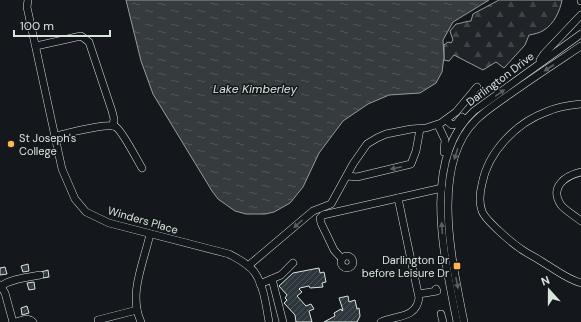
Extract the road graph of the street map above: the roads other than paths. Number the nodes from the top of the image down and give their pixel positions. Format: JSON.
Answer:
{"nodes":[{"id":1,"x":27,"y":4,"type":"edge"},
{"id":2,"x":581,"y":15,"type":"edge"},
{"id":3,"x":581,"y":34,"type":"edge"},
{"id":4,"x":36,"y":46,"type":"junction"},
{"id":5,"x":581,"y":46,"type":"edge"},
{"id":6,"x":536,"y":65,"type":"junction"},
{"id":7,"x":478,"y":87,"type":"dead end"},
{"id":8,"x":581,"y":104,"type":"edge"},
{"id":9,"x":470,"y":114,"type":"junction"},
{"id":10,"x":446,"y":120,"type":"junction"},
{"id":11,"x":438,"y":124,"type":"junction"},
{"id":12,"x":113,"y":126,"type":"junction"},
{"id":13,"x":420,"y":129,"type":"junction"},
{"id":14,"x":55,"y":136,"type":"junction"},
{"id":15,"x":446,"y":160,"type":"junction"},
{"id":16,"x":142,"y":168,"type":"dead end"},
{"id":17,"x":581,"y":172,"type":"edge"},
{"id":18,"x":347,"y":176,"type":"junction"},
{"id":19,"x":442,"y":188,"type":"junction"},
{"id":20,"x":398,"y":198,"type":"junction"},
{"id":21,"x":581,"y":221,"type":"edge"},
{"id":22,"x":150,"y":234,"type":"junction"},
{"id":23,"x":342,"y":259,"type":"dead end"},
{"id":24,"x":293,"y":263,"type":"dead end"},
{"id":25,"x":248,"y":266,"type":"junction"},
{"id":26,"x":40,"y":275,"type":"dead end"},
{"id":27,"x":272,"y":279,"type":"junction"},
{"id":28,"x":581,"y":283,"type":"edge"},
{"id":29,"x":260,"y":284,"type":"junction"},
{"id":30,"x":1,"y":286,"type":"edge"},
{"id":31,"x":436,"y":289,"type":"dead end"},
{"id":32,"x":419,"y":294,"type":"junction"},
{"id":33,"x":137,"y":310,"type":"junction"},
{"id":34,"x":441,"y":314,"type":"dead end"},
{"id":35,"x":406,"y":318,"type":"edge"},
{"id":36,"x":98,"y":320,"type":"dead end"},
{"id":37,"x":15,"y":322,"type":"edge"},
{"id":38,"x":33,"y":322,"type":"edge"},
{"id":39,"x":140,"y":322,"type":"edge"},
{"id":40,"x":269,"y":322,"type":"edge"},
{"id":41,"x":283,"y":322,"type":"edge"},
{"id":42,"x":381,"y":322,"type":"edge"},
{"id":43,"x":443,"y":322,"type":"edge"},
{"id":44,"x":457,"y":322,"type":"edge"},
{"id":45,"x":464,"y":322,"type":"edge"}],
"edges":[{"from":1,"to":4,"type":"street","name":"Winders Place"},
{"from":2,"to":6,"type":"street"},
{"from":3,"to":6,"type":"street","name":"Darlington Drive"},
{"from":4,"to":12,"type":"street"},
{"from":4,"to":14,"type":"street","name":"Winders Place"},
{"from":5,"to":45,"type":"street","name":"Darlington Drive","one_way":true},
{"from":9,"to":6,"type":"street","name":"Darlington Drive","one_way":true},
{"from":7,"to":10,"type":"street"},
{"from":8,"to":28,"type":"street"},
{"from":9,"to":10,"type":"street"},
{"from":9,"to":15,"type":"street","name":"Darlington Drive"},
{"from":10,"to":11,"type":"street"},
{"from":11,"to":13,"type":"street"},
{"from":11,"to":15,"type":"street"},
{"from":12,"to":14,"type":"street"},
{"from":12,"to":16,"type":"street"},
{"from":13,"to":18,"type":"street"},
{"from":13,"to":18,"type":"street","one_way":true},
{"from":14,"to":22,"type":"street","name":"Winders Place"},
{"from":15,"to":19,"type":"street","name":"Darlington Drive"},
{"from":17,"to":21,"type":"street"},
{"from":18,"to":25,"type":"street","one_way":true},
{"from":19,"to":20,"type":"street"},
{"from":44,"to":19,"type":"street","name":"Darlington Drive","one_way":true},
{"from":20,"to":23,"type":"street"},
{"from":20,"to":32,"type":"street"},
{"from":22,"to":25,"type":"street","name":"Winders Place"},
{"from":22,"to":33,"type":"street"},
{"from":24,"to":27,"type":"street"},
{"from":25,"to":29,"type":"street","name":"Winders Place"},
{"from":26,"to":30,"type":"street"},
{"from":27,"to":29,"type":"street"},
{"from":27,"to":41,"type":"street"},
{"from":29,"to":40,"type":"street","name":"Winders Place"},
{"from":30,"to":37,"type":"street"},
{"from":31,"to":32,"type":"street"},
{"from":32,"to":35,"type":"street"},
{"from":33,"to":36,"type":"street"},
{"from":33,"to":39,"type":"street"},
{"from":34,"to":43,"type":"street"},
{"from":35,"to":42,"type":"street"},
{"from":37,"to":38,"type":"street"}]}
